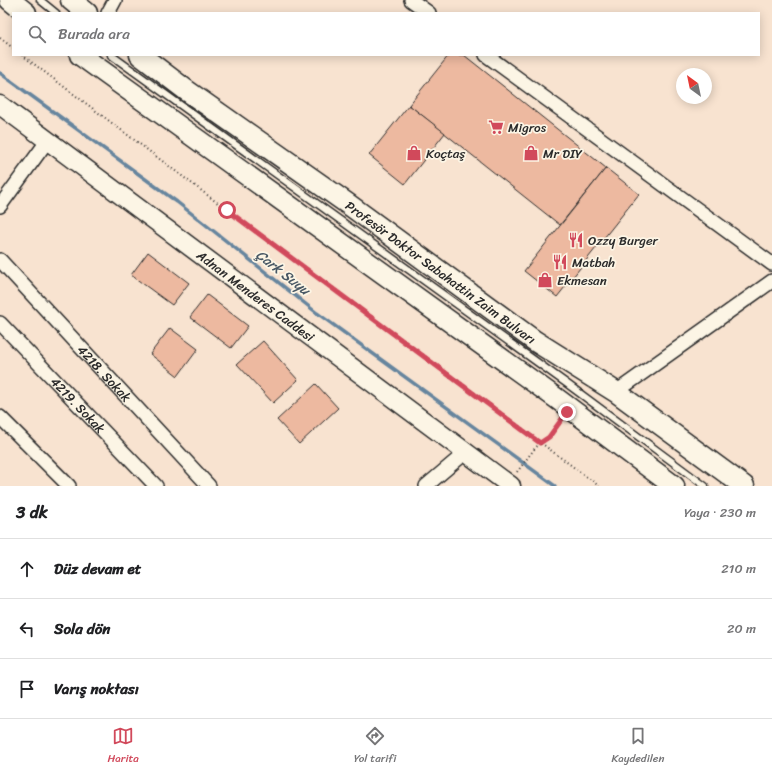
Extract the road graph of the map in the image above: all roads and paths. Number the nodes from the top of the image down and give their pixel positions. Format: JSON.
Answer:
{"nodes":[{"id":1,"x":10,"y":0,"type":"edge"},
{"id":2,"x":40,"y":0,"type":"edge"},
{"id":3,"x":71,"y":0,"type":"edge"},
{"id":4,"x":115,"y":0,"type":"edge"},
{"id":5,"x":411,"y":0,"type":"edge"},
{"id":6,"x":25,"y":12,"type":"edge"},
{"id":7,"x":55,"y":12,"type":"edge"},
{"id":8,"x":86,"y":12,"type":"edge"},
{"id":9,"x":109,"y":12,"type":"edge"},
{"id":10,"x":428,"y":12,"type":"edge"},
{"id":11,"x":0,"y":38,"type":"edge"},
{"id":12,"x":12,"y":47,"type":"edge"},
{"id":13,"x":23,"y":56,"type":"edge"},
{"id":14,"x":81,"y":56,"type":"edge"},
{"id":15,"x":112,"y":56,"type":"edge"},
{"id":16,"x":141,"y":56,"type":"edge"},
{"id":17,"x":487,"y":56,"type":"edge"},
{"id":18,"x":0,"y":105,"type":"edge"},
{"id":19,"x":48,"y":140,"type":"junction"},
{"id":20,"x":0,"y":206,"type":"edge"},
{"id":21,"x":0,"y":260,"type":"edge"},
{"id":22,"x":772,"y":264,"type":"edge"},
{"id":23,"x":772,"y":281,"type":"edge"},
{"id":24,"x":0,"y":323,"type":"edge"},
{"id":25,"x":616,"y":392,"type":"junction"},
{"id":26,"x":0,"y":417,"type":"edge"},
{"id":27,"x":563,"y":418,"type":"dead end"},
{"id":28,"x":540,"y":443,"type":"junction"},
{"id":29,"x":465,"y":454,"type":"junction"},
{"id":30,"x":510,"y":485,"type":"edge"},
{"id":31,"x":69,"y":486,"type":"edge"},
{"id":32,"x":156,"y":486,"type":"edge"},
{"id":33,"x":209,"y":486,"type":"edge"},
{"id":34,"x":426,"y":486,"type":"edge"},
{"id":35,"x":599,"y":486,"type":"edge"},
{"id":36,"x":674,"y":486,"type":"edge"},
{"id":37,"x":705,"y":486,"type":"edge"},
{"id":38,"x":744,"y":486,"type":"edge"}],
"edges":[{"from":1,"to":6,"type":"main road"},
{"from":2,"to":7,"type":"lane"},
{"from":3,"to":8,"type":"main road"},
{"from":4,"to":9,"type":"street"},
{"from":5,"to":10,"type":"street"},
{"from":11,"to":12,"type":"path"},
{"from":13,"to":28,"type":"path"},
{"from":14,"to":36,"type":"main road"},
{"from":15,"to":37,"type":"lane"},
{"from":16,"to":25,"type":"main road","name":"Profesör Doktor Sabahattin Zaim Bulvarı"},
{"from":17,"to":22,"type":"street"},
{"from":18,"to":19,"type":"street","name":"Adnan Menderes Caddesi"},
{"from":19,"to":20,"type":"street"},
{"from":19,"to":29,"type":"street","name":"Adnan Menderes Caddesi"},
{"from":21,"to":33,"type":"street","name":"4218. Sokak"},
{"from":23,"to":25,"type":"street"},
{"from":24,"to":32,"type":"street","name":"4219. Sokak"},
{"from":25,"to":38,"type":"main road","name":"Profesör Doktor Sabahattin Zaim Bulvarı"},
{"from":26,"to":31,"type":"street"},
{"from":27,"to":28,"type":"path"},
{"from":28,"to":30,"type":"path"},
{"from":28,"to":35,"type":"path"},
{"from":29,"to":30,"type":"street","name":"Adnan Menderes Caddesi"},
{"from":29,"to":34,"type":"street"}]}
